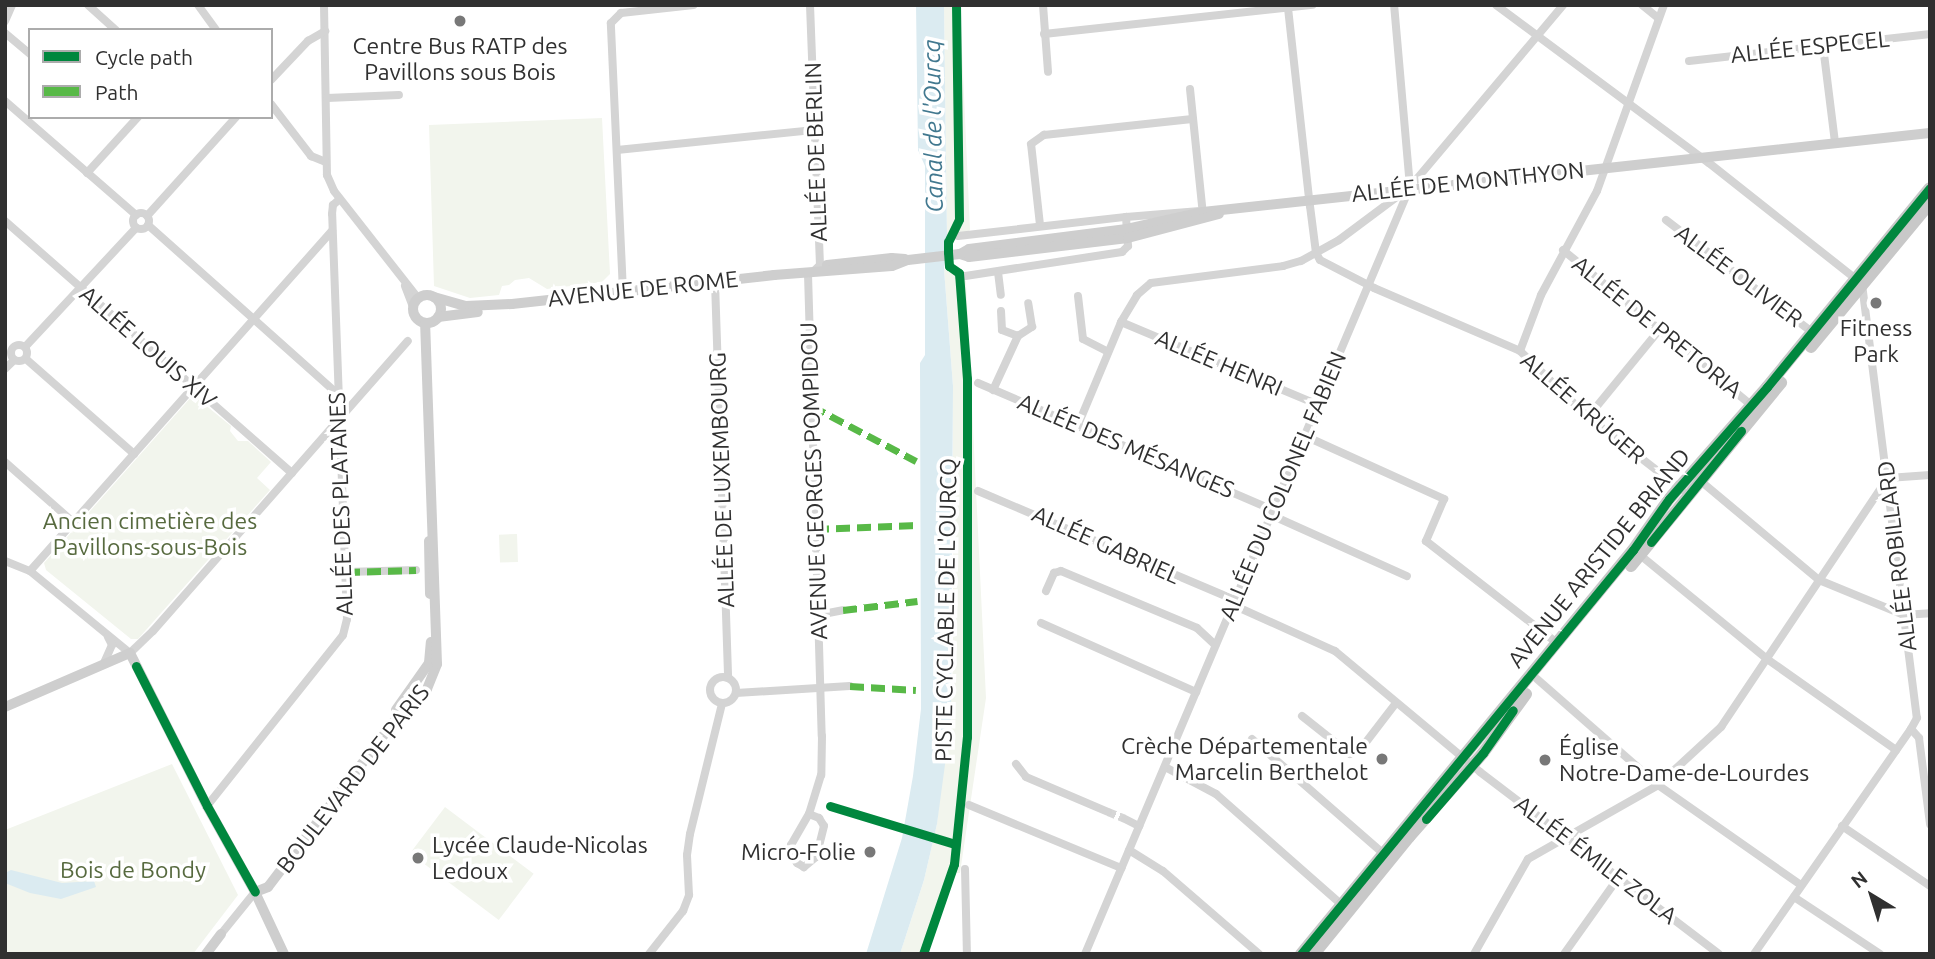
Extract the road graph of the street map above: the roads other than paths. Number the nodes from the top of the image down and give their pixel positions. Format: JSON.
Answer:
{"nodes":[{"id":1,"x":12,"y":5,"type":"edge"},
{"id":2,"x":88,"y":5,"type":"edge"},
{"id":3,"x":198,"y":5,"type":"edge"},
{"id":4,"x":324,"y":5,"type":"edge"},
{"id":5,"x":694,"y":5,"type":"edge"},
{"id":6,"x":810,"y":5,"type":"edge"},
{"id":7,"x":1043,"y":5,"type":"edge"},
{"id":8,"x":1312,"y":5,"type":"edge"},
{"id":9,"x":1394,"y":5,"type":"edge"},
{"id":10,"x":1496,"y":5,"type":"edge"},
{"id":11,"x":1563,"y":5,"type":"edge"},
{"id":12,"x":1642,"y":5,"type":"edge"},
{"id":13,"x":1664,"y":5,"type":"edge"},
{"id":14,"x":1288,"y":8,"type":"junction"},
{"id":15,"x":1658,"y":18,"type":"junction"},
{"id":16,"x":5,"y":21,"type":"edge"},
{"id":17,"x":114,"y":28,"type":"edge"},
{"id":18,"x":215,"y":28,"type":"edge"},
{"id":19,"x":325,"y":31,"type":"junction"},
{"id":20,"x":5,"y":33,"type":"edge"},
{"id":21,"x":1044,"y":34,"type":"junction"},
{"id":22,"x":1930,"y":34,"type":"edge"},
{"id":23,"x":1538,"y":36,"type":"junction"},
{"id":24,"x":1823,"y":46,"type":"junction"},
{"id":25,"x":28,"y":52,"type":"edge"},
{"id":26,"x":1689,"y":61,"type":"dead end"},
{"id":27,"x":1048,"y":72,"type":"dead end"},
{"id":28,"x":273,"y":78,"type":"edge"},
{"id":29,"x":1190,"y":89,"type":"dead end"},
{"id":30,"x":399,"y":95,"type":"dead end"},
{"id":31,"x":327,"y":98,"type":"junction"},
{"id":32,"x":5,"y":101,"type":"edge"},
{"id":33,"x":1628,"y":104,"type":"junction"},
{"id":34,"x":273,"y":107,"type":"edge"},
{"id":35,"x":136,"y":119,"type":"edge"},
{"id":36,"x":234,"y":119,"type":"edge"},
{"id":37,"x":1192,"y":119,"type":"junction"},
{"id":38,"x":815,"y":130,"type":"junction"},
{"id":39,"x":1930,"y":133,"type":"edge"},
{"id":40,"x":1835,"y":143,"type":"junction"},
{"id":41,"x":617,"y":150,"type":"junction"},
{"id":42,"x":1698,"y":156,"type":"junction"},
{"id":43,"x":326,"y":162,"type":"junction"},
{"id":44,"x":1606,"y":167,"type":"junction"},
{"id":45,"x":87,"y":173,"type":"junction"},
{"id":46,"x":1410,"y":187,"type":"junction"},
{"id":47,"x":1930,"y":188,"type":"edge"},
{"id":48,"x":340,"y":199,"type":"junction"},
{"id":49,"x":1309,"y":199,"type":"junction"},
{"id":50,"x":1930,"y":203,"type":"edge"},
{"id":51,"x":1387,"y":205,"type":"junction"},
{"id":52,"x":1399,"y":213,"type":"junction"},
{"id":53,"x":136,"y":215,"type":"junction"},
{"id":54,"x":1204,"y":216,"type":"junction"},
{"id":55,"x":1126,"y":217,"type":"junction"},
{"id":56,"x":5,"y":220,"type":"edge"},
{"id":57,"x":1666,"y":220,"type":"dead end"},
{"id":58,"x":147,"y":221,"type":"junction"},
{"id":59,"x":1040,"y":225,"type":"junction"},
{"id":60,"x":136,"y":228,"type":"junction"},
{"id":61,"x":332,"y":230,"type":"junction"},
{"id":62,"x":1127,"y":234,"type":"junction"},
{"id":63,"x":958,"y":236,"type":"dead end"},
{"id":64,"x":1563,"y":250,"type":"junction"},
{"id":65,"x":1316,"y":253,"type":"junction"},
{"id":66,"x":911,"y":260,"type":"junction"},
{"id":67,"x":820,"y":265,"type":"junction"},
{"id":68,"x":998,"y":272,"type":"junction"},
{"id":69,"x":808,"y":274,"type":"junction"},
{"id":70,"x":774,"y":275,"type":"junction"},
{"id":71,"x":792,"y":275,"type":"junction"},
{"id":72,"x":959,"y":277,"type":"dead end"},
{"id":73,"x":1859,"y":281,"type":"junction"},
{"id":74,"x":715,"y":282,"type":"junction"},
{"id":75,"x":1368,"y":285,"type":"junction"},
{"id":76,"x":80,"y":288,"type":"junction"},
{"id":77,"x":622,"y":292,"type":"junction"},
{"id":78,"x":1001,"y":295,"type":"dead end"},
{"id":79,"x":1078,"y":296,"type":"dead end"},
{"id":80,"x":434,"y":297,"type":"junction"},
{"id":81,"x":416,"y":303,"type":"junction"},
{"id":82,"x":1028,"y":303,"type":"dead end"},
{"id":83,"x":512,"y":304,"type":"junction"},
{"id":84,"x":1001,"y":311,"type":"dead end"},
{"id":85,"x":438,"y":317,"type":"junction"},
{"id":86,"x":252,"y":321,"type":"junction"},
{"id":87,"x":1121,"y":322,"type":"junction"},
{"id":88,"x":425,"y":323,"type":"junction"},
{"id":89,"x":1660,"y":329,"type":"junction"},
{"id":90,"x":1812,"y":332,"type":"junction"},
{"id":91,"x":1018,"y":336,"type":"junction"},
{"id":92,"x":408,"y":341,"type":"dead end"},
{"id":93,"x":9,"y":345,"type":"edge"},
{"id":94,"x":25,"y":347,"type":"junction"},
{"id":95,"x":1520,"y":351,"type":"junction"},
{"id":96,"x":1108,"y":352,"type":"junction"},
{"id":97,"x":26,"y":359,"type":"junction"},
{"id":98,"x":13,"y":360,"type":"junction"},
{"id":99,"x":5,"y":369,"type":"edge"},
{"id":100,"x":426,"y":369,"type":"junction"},
{"id":101,"x":978,"y":383,"type":"dead end"},
{"id":102,"x":194,"y":386,"type":"junction"},
{"id":103,"x":993,"y":390,"type":"junction"},
{"id":104,"x":338,"y":394,"type":"junction"},
{"id":105,"x":426,"y":401,"type":"junction"},
{"id":106,"x":1318,"y":405,"type":"junction"},
{"id":107,"x":1751,"y":405,"type":"junction"},
{"id":108,"x":1588,"y":417,"type":"junction"},
{"id":109,"x":338,"y":421,"type":"junction"},
{"id":110,"x":430,"y":421,"type":"junction"},
{"id":111,"x":1078,"y":425,"type":"junction"},
{"id":112,"x":1305,"y":436,"type":"junction"},
{"id":113,"x":134,"y":454,"type":"junction"},
{"id":114,"x":5,"y":462,"type":"edge"},
{"id":115,"x":1693,"y":470,"type":"junction"},
{"id":116,"x":292,"y":473,"type":"junction"},
{"id":117,"x":1930,"y":475,"type":"edge"},
{"id":118,"x":1888,"y":478,"type":"junction"},
{"id":119,"x":1700,"y":483,"type":"junction"},
{"id":120,"x":1678,"y":488,"type":"junction"},
{"id":121,"x":978,"y":491,"type":"dead end"},
{"id":122,"x":1272,"y":512,"type":"junction"},
{"id":123,"x":74,"y":522,"type":"junction"},
{"id":124,"x":1640,"y":555,"type":"junction"},
{"id":125,"x":5,"y":561,"type":"edge"},
{"id":126,"x":416,"y":570,"type":"dead end"},
{"id":127,"x":30,"y":571,"type":"junction"},
{"id":128,"x":346,"y":572,"type":"junction"},
{"id":129,"x":1407,"y":576,"type":"dead end"},
{"id":130,"x":1818,"y":580,"type":"junction"},
{"id":131,"x":1046,"y":591,"type":"dead end"},
{"id":132,"x":1234,"y":602,"type":"junction"},
{"id":133,"x":844,"y":610,"type":"dead end"},
{"id":134,"x":1930,"y":613,"type":"edge"},
{"id":135,"x":818,"y":615,"type":"junction"},
{"id":136,"x":1904,"y":615,"type":"junction"},
{"id":137,"x":1041,"y":623,"type":"dead end"},
{"id":138,"x":106,"y":635,"type":"junction"},
{"id":139,"x":1557,"y":643,"type":"junction"},
{"id":140,"x":1215,"y":645,"type":"junction"},
{"id":141,"x":130,"y":653,"type":"junction"},
{"id":142,"x":1767,"y":659,"type":"junction"},
{"id":143,"x":104,"y":663,"type":"junction"},
{"id":144,"x":76,"y":675,"type":"junction"},
{"id":145,"x":728,"y":678,"type":"junction"},
{"id":146,"x":1537,"y":679,"type":"junction"},
{"id":147,"x":850,"y":687,"type":"dead end"},
{"id":148,"x":820,"y":688,"type":"junction"},
{"id":149,"x":1196,"y":692,"type":"junction"},
{"id":150,"x":736,"y":693,"type":"junction"},
{"id":151,"x":5,"y":699,"type":"edge"},
{"id":152,"x":1396,"y":703,"type":"junction"},
{"id":153,"x":722,"y":704,"type":"junction"},
{"id":154,"x":5,"y":707,"type":"edge"},
{"id":155,"x":1302,"y":716,"type":"dead end"},
{"id":156,"x":1911,"y":729,"type":"junction"},
{"id":157,"x":1252,"y":739,"type":"dead end"},
{"id":158,"x":1896,"y":750,"type":"junction"},
{"id":159,"x":1462,"y":756,"type":"junction"},
{"id":160,"x":1016,"y":764,"type":"dead end"},
{"id":161,"x":1473,"y":765,"type":"junction"},
{"id":162,"x":1165,"y":767,"type":"junction"},
{"id":163,"x":1658,"y":785,"type":"junction"},
{"id":164,"x":969,"y":805,"type":"dead end"},
{"id":165,"x":207,"y":806,"type":"junction"},
{"id":166,"x":1108,"y":812,"type":"tunnel mouth"},
{"id":167,"x":809,"y":814,"type":"junction"},
{"id":168,"x":1125,"y":819,"type":"tunnel mouth"},
{"id":169,"x":1930,"y":824,"type":"edge"},
{"id":170,"x":1139,"y":825,"type":"junction"},
{"id":171,"x":1842,"y":826,"type":"junction"},
{"id":172,"x":1565,"y":837,"type":"junction"},
{"id":173,"x":1129,"y":850,"type":"junction"},
{"id":174,"x":1384,"y":854,"type":"junction"},
{"id":175,"x":965,"y":869,"type":"dead end"},
{"id":176,"x":1121,"y":869,"type":"junction"},
{"id":177,"x":1618,"y":877,"type":"junction"},
{"id":178,"x":1801,"y":885,"type":"junction"},
{"id":179,"x":1930,"y":886,"type":"edge"},
{"id":180,"x":256,"y":892,"type":"junction"},
{"id":181,"x":1794,"y":897,"type":"junction"},
{"id":182,"x":1342,"y":905,"type":"junction"},
{"id":183,"x":222,"y":934,"type":"joint"},
{"id":184,"x":206,"y":954,"type":"edge"},
{"id":185,"x":284,"y":954,"type":"edge"},
{"id":186,"x":649,"y":954,"type":"edge"},
{"id":187,"x":967,"y":954,"type":"edge"},
{"id":188,"x":1085,"y":954,"type":"edge"},
{"id":189,"x":1259,"y":954,"type":"edge"},
{"id":190,"x":1301,"y":954,"type":"edge"},
{"id":191,"x":1314,"y":954,"type":"edge"},
{"id":192,"x":1474,"y":954,"type":"edge"},
{"id":193,"x":1564,"y":954,"type":"edge"},
{"id":194,"x":1719,"y":954,"type":"edge"},
{"id":195,"x":1754,"y":954,"type":"edge"},
{"id":196,"x":1880,"y":954,"type":"edge"}],
"edges":[{"from":1,"to":16,"type":"street"},
{"from":2,"to":17,"type":"street"},
{"from":3,"to":18,"type":"street"},
{"from":4,"to":19,"type":"street"},
{"from":5,"to":41,"type":"street"},
{"from":6,"to":38,"type":"street","name":"ALLÉE DE BERLIN"},
{"from":7,"to":21,"type":"street"},
{"from":8,"to":14,"type":"street"},
{"from":9,"to":46,"type":"street","name":"ALLÉE DU COLONEL FABIEN"},
{"from":10,"to":23,"type":"street"},
{"from":11,"to":23,"type":"street"},
{"from":12,"to":15,"type":"street"},
{"from":13,"to":15,"type":"street"},
{"from":14,"to":21,"type":"street"},
{"from":14,"to":49,"type":"street"},
{"from":15,"to":33,"type":"street"},
{"from":19,"to":28,"type":"street"},
{"from":19,"to":31,"type":"street"},
{"from":20,"to":25,"type":"street"},
{"from":21,"to":27,"type":"street"},
{"from":22,"to":24,"type":"street","name":"ALLÉE ESPECEL"},
{"from":23,"to":33,"type":"street"},
{"from":23,"to":46,"type":"street"},
{"from":24,"to":26,"type":"street","name":"ALLÉE ESPECEL"},
{"from":24,"to":40,"type":"street"},
{"from":29,"to":37,"type":"street"},
{"from":30,"to":31,"type":"street"},
{"from":31,"to":43,"type":"street"},
{"from":32,"to":45,"type":"street"},
{"from":33,"to":42,"type":"street"},
{"from":33,"to":44,"type":"street"},
{"from":34,"to":43,"type":"street"},
{"from":35,"to":45,"type":"street"},
{"from":36,"to":58,"type":"street"},
{"from":37,"to":54,"type":"street"},
{"from":37,"to":59,"type":"street"},
{"from":38,"to":41,"type":"street"},
{"from":38,"to":67,"type":"street","name":"ALLÉE DE BERLIN"},
{"from":39,"to":40,"type":"street","name":"ALLÉE DE MONTHYON"},
{"from":40,"to":42,"type":"street","name":"ALLÉE DE MONTHYON"},
{"from":41,"to":77,"type":"street"},
{"from":42,"to":44,"type":"street","name":"ALLÉE DE MONTHYON"},
{"from":42,"to":73,"type":"street"},
{"from":43,"to":48,"type":"street"},
{"from":44,"to":46,"type":"street","name":"ALLÉE DE MONTHYON"},
{"from":44,"to":64,"type":"street"},
{"from":45,"to":53,"type":"street"},
{"from":46,"to":49,"type":"street","name":"ALLÉE DE MONTHYON"},
{"from":46,"to":51,"type":"street"},
{"from":46,"to":52,"type":"street","name":"ALLÉE DU COLONEL FABIEN"},
{"from":47,"to":73,"type":"main road","name":"AVENUE ARISTIDE BRIAND"},
{"from":48,"to":61,"type":"street","name":"ALLÉE DES PLATANES"},
{"from":48,"to":81,"type":"street"},
{"from":49,"to":54,"type":"street","name":"ALLÉE DE MONTHYON"},
{"from":49,"to":65,"type":"street"},
{"from":50,"to":73,"type":"main road","name":"AVENUE ARISTIDE BRIAND"},
{"from":51,"to":52,"type":"street"},
{"from":51,"to":65,"type":"street"},
{"from":52,"to":75,"type":"street","name":"ALLÉE DU COLONEL FABIEN"},
{"from":53,"to":58,"type":"street"},
{"from":53,"to":60,"type":"street"},
{"from":54,"to":55,"type":"street"},
{"from":54,"to":62,"type":"street","name":"ALLÉE DE MONTHYON"},
{"from":55,"to":59,"type":"street"},
{"from":55,"to":62,"type":"street"},
{"from":56,"to":76,"type":"street","name":"ALLÉE LOUIS XIV"},
{"from":57,"to":90,"type":"street","name":"ALLÉE OLIVIER"},
{"from":58,"to":60,"type":"street"},
{"from":58,"to":86,"type":"street"},
{"from":59,"to":63,"type":"street"},
{"from":60,"to":76,"type":"street"},
{"from":61,"to":86,"type":"street"},
{"from":61,"to":104,"type":"street","name":"ALLÉE DES PLATANES"},
{"from":62,"to":66,"type":"street","name":"ALLÉE DE MONTHYON"},
{"from":62,"to":68,"type":"street","name":"ALLÉE DE MONTHYON"},
{"from":64,"to":89,"type":"street","name":"ALLÉE DE PRETORIA"},
{"from":64,"to":95,"type":"street"},
{"from":65,"to":75,"type":"street","name":"ALLÉE KRÜGER"},
{"from":65,"to":87,"type":"street"},
{"from":66,"to":67,"type":"street","name":"AVENUE DE ROME"},
{"from":66,"to":69,"type":"street","name":"AVENUE DE ROME"},
{"from":67,"to":70,"type":"street","name":"AVENUE DE ROME"},
{"from":67,"to":71,"type":"street","name":"ALLÉE DE BERLIN"},
{"from":68,"to":72,"type":"street","name":"ALLÉE DE MONTHYON"},
{"from":68,"to":78,"type":"street"},
{"from":69,"to":71,"type":"street","name":"AVENUE DE ROME"},
{"from":69,"to":135,"type":"street","name":"AVENUE GEORGES POMPIDOU"},
{"from":70,"to":71,"type":"street","name":"AVENUE DE ROME"},
{"from":70,"to":74,"type":"street","name":"AVENUE DE ROME"},
{"from":73,"to":90,"type":"main road","name":"AVENUE ARISTIDE BRIAND"},
{"from":73,"to":118,"type":"street","name":"ALLÉE ROBILLARD"},
{"from":73,"to":119,"type":"main road","name":"AVENUE ARISTIDE BRIAND"},
{"from":74,"to":77,"type":"street","name":"AVENUE DE ROME"},
{"from":74,"to":145,"type":"street","name":"ALLÉE DE LUXEMBOURG"},
{"from":75,"to":95,"type":"street","name":"ALLÉE KRÜGER"},
{"from":75,"to":106,"type":"street","name":"ALLÉE DU COLONEL FABIEN"},
{"from":76,"to":94,"type":"street"},
{"from":76,"to":102,"type":"street","name":"ALLÉE LOUIS XIV"},
{"from":77,"to":83,"type":"street","name":"AVENUE DE ROME"},
{"from":79,"to":96,"type":"street"},
{"from":80,"to":81,"type":"street"},
{"from":80,"to":83,"type":"street","name":"AVENUE DE ROME"},
{"from":80,"to":85,"type":"street"},
{"from":81,"to":88,"type":"street"},
{"from":82,"to":91,"type":"street"},
{"from":83,"to":85,"type":"street","name":"AVENUE DE ROME"},
{"from":84,"to":91,"type":"street"},
{"from":85,"to":88,"type":"street"},
{"from":86,"to":102,"type":"street"},
{"from":86,"to":104,"type":"street"},
{"from":87,"to":96,"type":"street"},
{"from":87,"to":106,"type":"street","name":"ALLÉE HENRI"},
{"from":88,"to":100,"type":"street","name":"BOULEVARD DE PARIS"},
{"from":89,"to":107,"type":"street","name":"ALLÉE DE PRETORIA"},
{"from":89,"to":108,"type":"street"},
{"from":90,"to":107,"type":"main road","name":"AVENUE ARISTIDE BRIAND"},
{"from":91,"to":103,"type":"street"},
{"from":92,"to":109,"type":"street"},
{"from":93,"to":94,"type":"street"},
{"from":93,"to":98,"type":"street"},
{"from":94,"to":97,"type":"street"},
{"from":95,"to":108,"type":"street","name":"ALLÉE KRÜGER"},
{"from":96,"to":111,"type":"street"},
{"from":97,"to":98,"type":"street"},
{"from":97,"to":113,"type":"street"},
{"from":98,"to":99,"type":"street"},
{"from":100,"to":105,"type":"street","name":"BOULEVARD DE PARIS"},
{"from":100,"to":110,"type":"street","name":"BOULEVARD DE PARIS"},
{"from":101,"to":103,"type":"street","name":"ALLÉE DES MÉSANGES"},
{"from":102,"to":113,"type":"street"},
{"from":102,"to":116,"type":"street","name":"ALLÉE LOUIS XIV"},
{"from":103,"to":111,"type":"street","name":"ALLÉE DES MÉSANGES"},
{"from":104,"to":109,"type":"street","name":"ALLÉE DES PLATANES"},
{"from":105,"to":110,"type":"street"},
{"from":105,"to":180,"type":"street","name":"BOULEVARD DE PARIS"},
{"from":106,"to":112,"type":"street","name":"ALLÉE DU COLONEL FABIEN"},
{"from":107,"to":115,"type":"main road","name":"AVENUE ARISTIDE BRIAND"},
{"from":108,"to":120,"type":"street","name":"ALLÉE KRÜGER"},
{"from":109,"to":116,"type":"street"},
{"from":109,"to":128,"type":"street","name":"ALLÉE DES PLATANES"},
{"from":110,"to":180,"type":"street","name":"BOULEVARD DE PARIS"},
{"from":111,"to":122,"type":"street","name":"ALLÉE DES MÉSANGES"},
{"from":112,"to":122,"type":"street","name":"ALLÉE DU COLONEL FABIEN"},
{"from":112,"to":139,"type":"street"},
{"from":113,"to":123,"type":"street"},
{"from":114,"to":123,"type":"street"},
{"from":115,"to":119,"type":"street"},
{"from":115,"to":120,"type":"main road","name":"AVENUE ARISTIDE BRIAND"},
{"from":116,"to":141,"type":"street"},
{"from":117,"to":118,"type":"street"},
{"from":118,"to":130,"type":"street"},
{"from":118,"to":136,"type":"street","name":"ALLÉE ROBILLARD"},
{"from":119,"to":120,"type":"street"},
{"from":119,"to":124,"type":"main road","name":"AVENUE ARISTIDE BRIAND"},
{"from":119,"to":130,"type":"street"},
{"from":120,"to":139,"type":"main road","name":"AVENUE ARISTIDE BRIAND"},
{"from":121,"to":132,"type":"street","name":"ALLÉE GABRIEL"},
{"from":122,"to":129,"type":"street","name":"ALLÉE DES MÉSANGES"},
{"from":122,"to":132,"type":"street","name":"ALLÉE DU COLONEL FABIEN"},
{"from":123,"to":127,"type":"street"},
{"from":124,"to":142,"type":"street"},
{"from":124,"to":146,"type":"main road","name":"AVENUE ARISTIDE BRIAND"},
{"from":125,"to":127,"type":"street"},
{"from":126,"to":128,"type":"street"},
{"from":127,"to":138,"type":"street"},
{"from":128,"to":165,"type":"street","name":"ALLÉE DES PLATANES"},
{"from":130,"to":136,"type":"street"},
{"from":130,"to":142,"type":"street"},
{"from":131,"to":140,"type":"street"},
{"from":132,"to":140,"type":"street","name":"ALLÉE DU COLONEL FABIEN"},
{"from":132,"to":152,"type":"street","name":"ALLÉE GABRIEL"},
{"from":133,"to":135,"type":"street"},
{"from":134,"to":136,"type":"street"},
{"from":135,"to":148,"type":"street","name":"AVENUE GEORGES POMPIDOU"},
{"from":136,"to":156,"type":"street","name":"ALLÉE ROBILLARD"},
{"from":137,"to":149,"type":"street"},
{"from":138,"to":141,"type":"street"},
{"from":138,"to":143,"type":"street"},
{"from":139,"to":159,"type":"main road","name":"AVENUE ARISTIDE BRIAND"},
{"from":140,"to":149,"type":"street","name":"ALLÉE DU COLONEL FABIEN"},
{"from":141,"to":143,"type":"street"},
{"from":141,"to":165,"type":"street"},
{"from":142,"to":158,"type":"street"},
{"from":142,"to":163,"type":"street"},
{"from":143,"to":144,"type":"street"},
{"from":144,"to":151,"type":"street"},
{"from":144,"to":154,"type":"street"},
{"from":145,"to":150,"type":"street"},
{"from":145,"to":153,"type":"street"},
{"from":146,"to":161,"type":"main road","name":"AVENUE ARISTIDE BRIAND"},
{"from":146,"to":163,"type":"street"},
{"from":147,"to":148,"type":"street"},
{"from":148,"to":150,"type":"street"},
{"from":148,"to":167,"type":"street","name":"AVENUE GEORGES POMPIDOU"},
{"from":149,"to":162,"type":"street","name":"ALLÉE DU COLONEL FABIEN"},
{"from":150,"to":153,"type":"street"},
{"from":152,"to":155,"type":"street"},
{"from":152,"to":159,"type":"street","name":"ALLÉE ÉMILE ZOLA"},
{"from":153,"to":186,"type":"street"},
{"from":156,"to":158,"type":"street"},
{"from":156,"to":169,"type":"street","name":"ALLÉE ROBILLARD"},
{"from":157,"to":174,"type":"street"},
{"from":158,"to":171,"type":"street"},
{"from":159,"to":161,"type":"street","name":"ALLÉE ÉMILE ZOLA"},
{"from":159,"to":174,"type":"main road","name":"AVENUE ARISTIDE BRIAND"},
{"from":160,"to":166,"type":"street"},
{"from":161,"to":172,"type":"street","name":"ALLÉE ÉMILE ZOLA"},
{"from":161,"to":191,"type":"main road","name":"AVENUE ARISTIDE BRIAND"},
{"from":162,"to":170,"type":"street","name":"ALLÉE DU COLONEL FABIEN"},
{"from":162,"to":182,"type":"street"},
{"from":163,"to":172,"type":"street"},
{"from":163,"to":178,"type":"street"},
{"from":164,"to":176,"type":"street"},
{"from":165,"to":180,"type":"street"},
{"from":167,"to":167,"type":"street","name":"AVENUE GEORGES POMPIDOU"},
{"from":168,"to":170,"type":"street"},
{"from":170,"to":173,"type":"street","name":"ALLÉE DU COLONEL FABIEN"},
{"from":171,"to":178,"type":"street"},
{"from":171,"to":179,"type":"street"},
{"from":172,"to":177,"type":"street","name":"ALLÉE ÉMILE ZOLA"},
{"from":172,"to":192,"type":"street"},
{"from":173,"to":176,"type":"street","name":"ALLÉE DU COLONEL FABIEN"},
{"from":173,"to":189,"type":"street"},
{"from":174,"to":182,"type":"main road","name":"AVENUE ARISTIDE BRIAND"},
{"from":175,"to":187,"type":"street"},
{"from":176,"to":188,"type":"street","name":"ALLÉE DU COLONEL FABIEN"},
{"from":177,"to":193,"type":"street"},
{"from":177,"to":194,"type":"street","name":"ALLÉE ÉMILE ZOLA"},
{"from":178,"to":181,"type":"street"},
{"from":180,"to":183,"type":"street"},
{"from":180,"to":185,"type":"street"},
{"from":181,"to":195,"type":"street"},
{"from":181,"to":196,"type":"street"},
{"from":182,"to":190,"type":"main road","name":"AVENUE ARISTIDE BRIAND"},
{"from":183,"to":184,"type":"street"}]}
